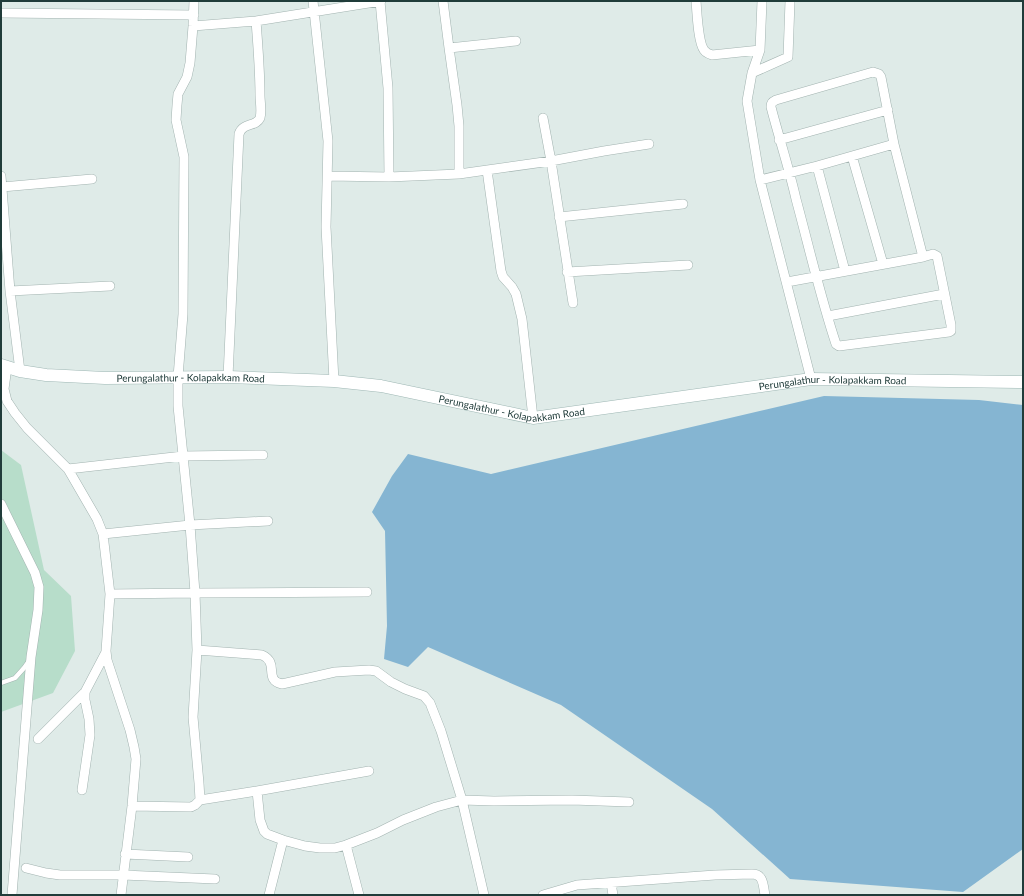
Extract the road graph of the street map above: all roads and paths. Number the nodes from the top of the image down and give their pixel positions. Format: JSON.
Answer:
{"nodes":[{"id":1,"x":194,"y":1,"type":"edge"},
{"id":2,"x":313,"y":1,"type":"edge"},
{"id":3,"x":381,"y":1,"type":"edge"},
{"id":4,"x":444,"y":1,"type":"edge"},
{"id":5,"x":696,"y":1,"type":"edge"},
{"id":6,"x":762,"y":1,"type":"edge"},
{"id":7,"x":790,"y":1,"type":"edge"},
{"id":8,"x":314,"y":11,"type":"junction"},
{"id":9,"x":1,"y":13,"type":"edge"},
{"id":10,"x":194,"y":15,"type":"junction"},
{"id":11,"x":256,"y":21,"type":"junction"},
{"id":12,"x":194,"y":26,"type":"junction"},
{"id":13,"x":516,"y":40,"type":"dead end"},
{"id":14,"x":448,"y":48,"type":"junction"},
{"id":15,"x":760,"y":50,"type":"junction"},
{"id":16,"x":752,"y":73,"type":"junction"},
{"id":17,"x":888,"y":110,"type":"junction"},
{"id":18,"x":543,"y":118,"type":"dead end"},
{"id":19,"x":779,"y":140,"type":"junction"},
{"id":20,"x":650,"y":144,"type":"dead end"},
{"id":21,"x":894,"y":144,"type":"junction"},
{"id":22,"x":852,"y":156,"type":"junction"},
{"id":23,"x":551,"y":161,"type":"junction"},
{"id":24,"x":817,"y":166,"type":"junction"},
{"id":25,"x":487,"y":170,"type":"junction"},
{"id":26,"x":790,"y":173,"type":"junction"},
{"id":27,"x":459,"y":174,"type":"junction"},
{"id":28,"x":1,"y":176,"type":"edge"},
{"id":29,"x":328,"y":176,"type":"junction"},
{"id":30,"x":389,"y":177,"type":"junction"},
{"id":31,"x":92,"y":179,"type":"dead end"},
{"id":32,"x":760,"y":180,"type":"junction"},
{"id":33,"x":2,"y":187,"type":"edge"},
{"id":34,"x":683,"y":204,"type":"dead end"},
{"id":35,"x":559,"y":217,"type":"junction"},
{"id":36,"x":923,"y":257,"type":"junction"},
{"id":37,"x":882,"y":264,"type":"junction"},
{"id":38,"x":688,"y":265,"type":"dead end"},
{"id":39,"x":845,"y":271,"type":"junction"},
{"id":40,"x":567,"y":272,"type":"junction"},
{"id":41,"x":817,"y":276,"type":"junction"},
{"id":42,"x":786,"y":282,"type":"junction"},
{"id":43,"x":7,"y":286,"type":"edge"},
{"id":44,"x":110,"y":286,"type":"dead end"},
{"id":45,"x":944,"y":294,"type":"junction"},
{"id":46,"x":573,"y":303,"type":"dead end"},
{"id":47,"x":828,"y":316,"type":"junction"},
{"id":48,"x":4,"y":366,"type":"edge"},
{"id":49,"x":20,"y":371,"type":"junction"},
{"id":50,"x":178,"y":377,"type":"junction"},
{"id":51,"x":228,"y":378,"type":"junction"},
{"id":52,"x":811,"y":379,"type":"junction"},
{"id":53,"x":334,"y":380,"type":"junction"},
{"id":54,"x":1023,"y":382,"type":"edge"},
{"id":55,"x":533,"y":418,"type":"junction"},
{"id":56,"x":183,"y":456,"type":"junction"},
{"id":57,"x":263,"y":456,"type":"dead end"},
{"id":58,"x":68,"y":469,"type":"junction"},
{"id":59,"x":1,"y":504,"type":"edge"},
{"id":60,"x":268,"y":521,"type":"dead end"},
{"id":61,"x":190,"y":525,"type":"junction"},
{"id":62,"x":103,"y":534,"type":"junction"},
{"id":63,"x":195,"y":592,"type":"junction"},
{"id":64,"x":367,"y":592,"type":"dead end"},
{"id":65,"x":110,"y":594,"type":"junction"},
{"id":66,"x":197,"y":650,"type":"junction"},
{"id":67,"x":106,"y":651,"type":"junction"},
{"id":68,"x":31,"y":657,"type":"junction"},
{"id":69,"x":1,"y":683,"type":"edge"},
{"id":70,"x":85,"y":692,"type":"junction"},
{"id":71,"x":38,"y":739,"type":"dead end"},
{"id":72,"x":369,"y":771,"type":"dead end"},
{"id":73,"x":82,"y":790,"type":"dead end"},
{"id":74,"x":257,"y":791,"type":"junction"},
{"id":75,"x":200,"y":800,"type":"junction"},
{"id":76,"x":462,"y":800,"type":"junction"},
{"id":77,"x":629,"y":802,"type":"dead end"},
{"id":78,"x":132,"y":806,"type":"junction"},
{"id":79,"x":283,"y":840,"type":"junction"},
{"id":80,"x":346,"y":844,"type":"junction"},
{"id":81,"x":126,"y":854,"type":"junction"},
{"id":82,"x":188,"y":857,"type":"dead end"},
{"id":83,"x":26,"y":868,"type":"dead end"},
{"id":84,"x":123,"y":875,"type":"junction"},
{"id":85,"x":215,"y":879,"type":"dead end"},
{"id":86,"x":611,"y":883,"type":"junction"},
{"id":87,"x":561,"y":892,"type":"edge"},
{"id":88,"x":12,"y":895,"type":"edge"},
{"id":89,"x":121,"y":895,"type":"edge"},
{"id":90,"x":269,"y":895,"type":"edge"},
{"id":91,"x":359,"y":895,"type":"edge"},
{"id":92,"x":484,"y":895,"type":"edge"},
{"id":93,"x":544,"y":895,"type":"edge"},
{"id":94,"x":613,"y":895,"type":"edge"},
{"id":95,"x":765,"y":895,"type":"edge"}],
"edges":[{"from":1,"to":10,"type":"street"},
{"from":2,"to":8,"type":"street"},
{"from":3,"to":8,"type":"street"},
{"from":3,"to":30,"type":"street"},
{"from":4,"to":14,"type":"street"},
{"from":5,"to":15,"type":"street"},
{"from":6,"to":15,"type":"street"},
{"from":7,"to":16,"type":"street"},
{"from":8,"to":11,"type":"street"},
{"from":8,"to":29,"type":"street"},
{"from":9,"to":10,"type":"street"},
{"from":10,"to":12,"type":"street"},
{"from":11,"to":12,"type":"street"},
{"from":11,"to":51,"type":"street"},
{"from":12,"to":50,"type":"street"},
{"from":13,"to":14,"type":"street"},
{"from":14,"to":27,"type":"street"},
{"from":15,"to":16,"type":"street"},
{"from":16,"to":32,"type":"street"},
{"from":17,"to":19,"type":"street"},
{"from":17,"to":19,"type":"street"},
{"from":17,"to":21,"type":"street"},
{"from":18,"to":23,"type":"street"},
{"from":19,"to":26,"type":"street"},
{"from":20,"to":23,"type":"street"},
{"from":21,"to":22,"type":"street"},
{"from":21,"to":36,"type":"street"},
{"from":22,"to":24,"type":"street"},
{"from":22,"to":37,"type":"street"},
{"from":23,"to":25,"type":"street"},
{"from":23,"to":35,"type":"street"},
{"from":24,"to":26,"type":"street"},
{"from":24,"to":39,"type":"street"},
{"from":25,"to":27,"type":"street"},
{"from":25,"to":55,"type":"street"},
{"from":26,"to":32,"type":"street"},
{"from":26,"to":41,"type":"street"},
{"from":27,"to":30,"type":"street"},
{"from":28,"to":33,"type":"street"},
{"from":29,"to":30,"type":"street"},
{"from":29,"to":53,"type":"street"},
{"from":31,"to":33,"type":"street"},
{"from":32,"to":42,"type":"street"},
{"from":33,"to":43,"type":"street"},
{"from":34,"to":35,"type":"street"},
{"from":35,"to":40,"type":"street"},
{"from":36,"to":37,"type":"street"},
{"from":36,"to":45,"type":"street"},
{"from":37,"to":39,"type":"street"},
{"from":38,"to":40,"type":"street"},
{"from":39,"to":41,"type":"street"},
{"from":40,"to":46,"type":"street"},
{"from":41,"to":42,"type":"street"},
{"from":41,"to":47,"type":"street"},
{"from":42,"to":52,"type":"street"},
{"from":43,"to":44,"type":"street"},
{"from":43,"to":49,"type":"street"},
{"from":45,"to":47,"type":"street"},
{"from":45,"to":47,"type":"street"},
{"from":48,"to":49,"type":"main road","name":"Perungalathur - Kolapakkam Road"},
{"from":48,"to":58,"type":"street"},
{"from":49,"to":50,"type":"main road","name":"Perungalathur - Kolapakkam Road"},
{"from":50,"to":51,"type":"main road","name":"Perungalathur - Kolapakkam Road"},
{"from":50,"to":56,"type":"street"},
{"from":51,"to":53,"type":"main road","name":"Perungalathur - Kolapakkam Road"},
{"from":52,"to":54,"type":"main road","name":"Perungalathur - Kolapakkam Road"},
{"from":52,"to":55,"type":"main road","name":"Perungalathur - Kolapakkam Road"},
{"from":53,"to":55,"type":"main road","name":"Perungalathur - Kolapakkam Road"},
{"from":56,"to":57,"type":"street"},
{"from":56,"to":58,"type":"street"},
{"from":56,"to":61,"type":"street"},
{"from":58,"to":62,"type":"street"},
{"from":59,"to":68,"type":"street"},
{"from":60,"to":61,"type":"street"},
{"from":61,"to":62,"type":"street"},
{"from":61,"to":63,"type":"street"},
{"from":62,"to":65,"type":"street"},
{"from":63,"to":64,"type":"street"},
{"from":63,"to":65,"type":"street"},
{"from":63,"to":66,"type":"street"},
{"from":65,"to":67,"type":"street"},
{"from":66,"to":75,"type":"street"},
{"from":66,"to":76,"type":"street"},
{"from":67,"to":70,"type":"street"},
{"from":67,"to":78,"type":"street"},
{"from":68,"to":69,"type":"lane"},
{"from":68,"to":88,"type":"street"},
{"from":70,"to":71,"type":"street"},
{"from":70,"to":73,"type":"street"},
{"from":72,"to":74,"type":"street"},
{"from":74,"to":75,"type":"street"},
{"from":74,"to":79,"type":"street"},
{"from":75,"to":78,"type":"street"},
{"from":76,"to":77,"type":"street"},
{"from":76,"to":80,"type":"street"},
{"from":76,"to":92,"type":"street"},
{"from":78,"to":81,"type":"street"},
{"from":79,"to":80,"type":"street"},
{"from":79,"to":90,"type":"street"},
{"from":80,"to":91,"type":"street"},
{"from":81,"to":82,"type":"street"},
{"from":81,"to":84,"type":"street"},
{"from":83,"to":84,"type":"street"},
{"from":84,"to":85,"type":"street"},
{"from":84,"to":89,"type":"street"},
{"from":86,"to":87,"type":"street"},
{"from":86,"to":94,"type":"street"},
{"from":86,"to":95,"type":"street"},
{"from":87,"to":93,"type":"street"}]}
